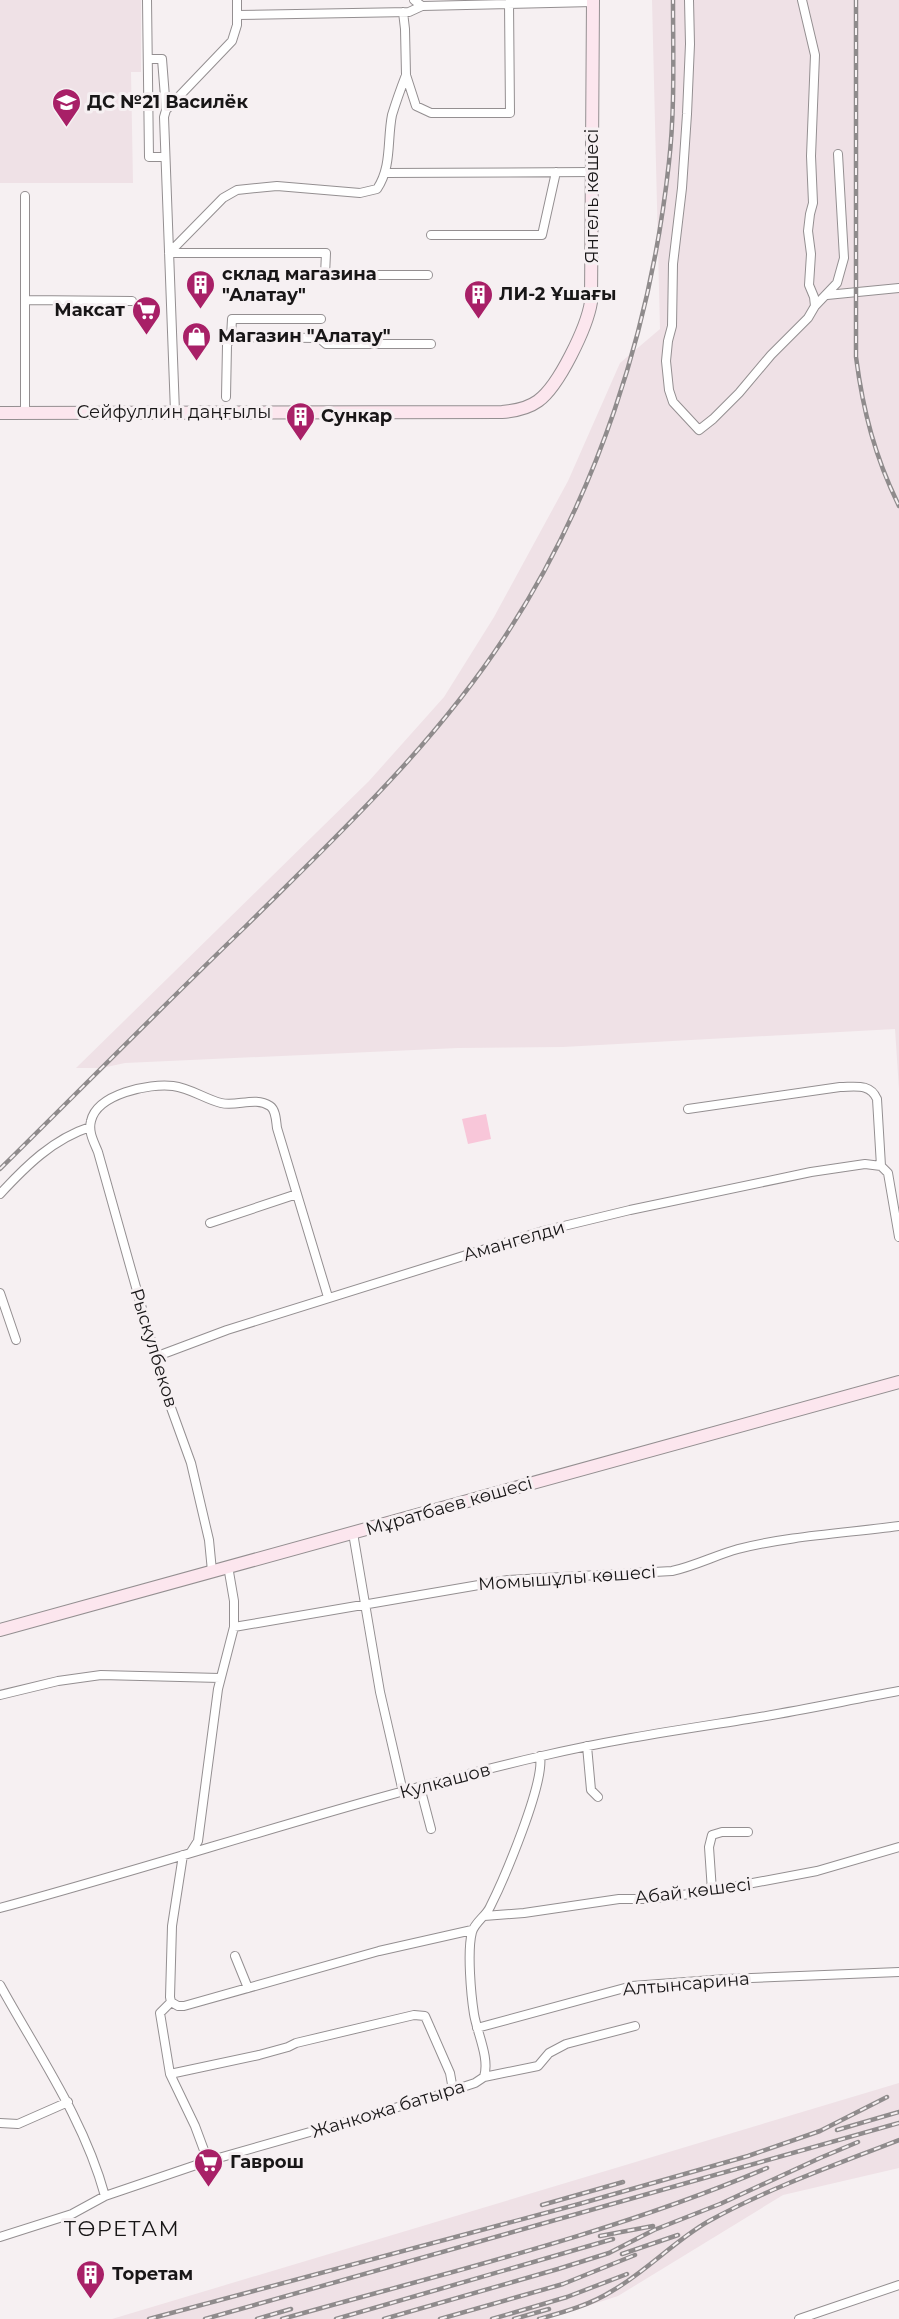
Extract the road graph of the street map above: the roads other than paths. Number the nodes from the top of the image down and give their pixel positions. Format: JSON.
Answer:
{"nodes":[{"id":1,"x":147,"y":0,"type":"edge"},
{"id":2,"x":237,"y":0,"type":"edge"},
{"id":3,"x":414,"y":0,"type":"edge"},
{"id":4,"x":688,"y":0,"type":"edge"},
{"id":5,"x":802,"y":0,"type":"edge"},
{"id":6,"x":593,"y":1,"type":"edge"},
{"id":7,"x":509,"y":3,"type":"junction"},
{"id":8,"x":422,"y":6,"type":"junction"},
{"id":9,"x":402,"y":12,"type":"junction"},
{"id":10,"x":237,"y":15,"type":"junction"},
{"id":11,"x":148,"y":59,"type":"junction"},
{"id":12,"x":406,"y":75,"type":"junction"},
{"id":13,"x":166,"y":111,"type":"junction"},
{"id":14,"x":838,"y":154,"type":"dead end"},
{"id":15,"x":165,"y":157,"type":"junction"},
{"id":16,"x":556,"y":172,"type":"junction"},
{"id":17,"x":592,"y":172,"type":"junction"},
{"id":18,"x":385,"y":173,"type":"junction"},
{"id":19,"x":25,"y":196,"type":"dead end"},
{"id":20,"x":430,"y":235,"type":"dead end"},
{"id":21,"x":169,"y":253,"type":"junction"},
{"id":22,"x":428,"y":275,"type":"dead end"},
{"id":23,"x":899,"y":288,"type":"edge"},
{"id":24,"x":827,"y":295,"type":"junction"},
{"id":25,"x":25,"y":300,"type":"junction"},
{"id":26,"x":132,"y":300,"type":"dead end"},
{"id":27,"x":815,"y":306,"type":"junction"},
{"id":28,"x":321,"y":319,"type":"dead end"},
{"id":29,"x":231,"y":338,"type":"junction"},
{"id":30,"x":431,"y":344,"type":"dead end"},
{"id":31,"x":226,"y":397,"type":"dead end"},
{"id":32,"x":528,"y":407,"type":"joint"},
{"id":33,"x":175,"y":412,"type":"junction"},
{"id":34,"x":0,"y":413,"type":"edge"},
{"id":35,"x":25,"y":413,"type":"junction"},
{"id":36,"x":688,"y":1109,"type":"dead end"},
{"id":37,"x":90,"y":1127,"type":"junction"},
{"id":38,"x":881,"y":1166,"type":"junction"},
{"id":39,"x":0,"y":1194,"type":"edge"},
{"id":40,"x":297,"y":1194,"type":"junction"},
{"id":41,"x":210,"y":1223,"type":"dead end"},
{"id":42,"x":899,"y":1237,"type":"edge"},
{"id":43,"x":0,"y":1293,"type":"edge"},
{"id":44,"x":328,"y":1297,"type":"junction"},
{"id":45,"x":16,"y":1340,"type":"dead end"},
{"id":46,"x":155,"y":1357,"type":"junction"},
{"id":47,"x":899,"y":1383,"type":"edge"},
{"id":48,"x":899,"y":1526,"type":"edge"},
{"id":49,"x":353,"y":1533,"type":"junction"},
{"id":50,"x":228,"y":1566,"type":"junction"},
{"id":51,"x":212,"y":1571,"type":"junction"},
{"id":52,"x":364,"y":1603,"type":"junction"},
{"id":53,"x":234,"y":1626,"type":"junction"},
{"id":54,"x":0,"y":1630,"type":"edge"},
{"id":55,"x":220,"y":1678,"type":"junction"},
{"id":56,"x":899,"y":1691,"type":"edge"},
{"id":57,"x":0,"y":1695,"type":"edge"},
{"id":58,"x":587,"y":1746,"type":"junction"},
{"id":59,"x":540,"y":1756,"type":"junction"},
{"id":60,"x":420,"y":1787,"type":"junction"},
{"id":61,"x":403,"y":1792,"type":"junction"},
{"id":62,"x":598,"y":1797,"type":"dead end"},
{"id":63,"x":430,"y":1829,"type":"dead end"},
{"id":64,"x":748,"y":1832,"type":"dead end"},
{"id":65,"x":899,"y":1847,"type":"edge"},
{"id":66,"x":187,"y":1853,"type":"junction"},
{"id":67,"x":712,"y":1891,"type":"junction"},
{"id":68,"x":0,"y":1908,"type":"edge"},
{"id":69,"x":484,"y":1916,"type":"junction"},
{"id":70,"x":472,"y":1930,"type":"junction"},
{"id":71,"x":235,"y":1956,"type":"dead end"},
{"id":72,"x":899,"y":1972,"type":"edge"},
{"id":73,"x":0,"y":1985,"type":"edge"},
{"id":74,"x":248,"y":1988,"type":"junction"},
{"id":75,"x":171,"y":2002,"type":"junction"},
{"id":76,"x":634,"y":2026,"type":"dead end"},
{"id":77,"x":477,"y":2028,"type":"junction"},
{"id":78,"x":171,"y":2074,"type":"junction"},
{"id":79,"x":484,"y":2077,"type":"junction"},
{"id":80,"x":453,"y":2090,"type":"junction"},
{"id":81,"x":68,"y":2102,"type":"junction"},
{"id":82,"x":2,"y":2126,"type":"edge"},
{"id":83,"x":207,"y":2161,"type":"junction"},
{"id":84,"x":105,"y":2196,"type":"junction"},
{"id":85,"x":0,"y":2237,"type":"edge"},
{"id":86,"x":899,"y":2285,"type":"edge"},
{"id":87,"x":799,"y":2319,"type":"edge"}],
"edges":[{"from":1,"to":11,"type":"street"},
{"from":2,"to":10,"type":"street"},
{"from":3,"to":8,"type":"street"},
{"from":4,"to":27,"type":"street"},
{"from":5,"to":27,"type":"street"},
{"from":6,"to":7,"type":"street"},
{"from":6,"to":17,"type":"street","name":"Янгель көшесі"},
{"from":7,"to":8,"type":"street"},
{"from":7,"to":12,"type":"street"},
{"from":8,"to":9,"type":"street"},
{"from":9,"to":10,"type":"street"},
{"from":9,"to":12,"type":"street"},
{"from":10,"to":13,"type":"street"},
{"from":11,"to":13,"type":"street"},
{"from":11,"to":15,"type":"street"},
{"from":12,"to":18,"type":"street"},
{"from":13,"to":15,"type":"street"},
{"from":14,"to":24,"type":"street"},
{"from":15,"to":21,"type":"street"},
{"from":16,"to":17,"type":"street"},
{"from":16,"to":18,"type":"street"},
{"from":16,"to":20,"type":"street"},
{"from":17,"to":32,"type":"street","name":"Янгель көшесі"},
{"from":18,"to":21,"type":"street"},
{"from":19,"to":25,"type":"street"},
{"from":21,"to":22,"type":"street"},
{"from":21,"to":33,"type":"street"},
{"from":23,"to":24,"type":"street"},
{"from":24,"to":27,"type":"street"},
{"from":25,"to":26,"type":"street"},
{"from":25,"to":35,"type":"street"},
{"from":28,"to":29,"type":"street"},
{"from":29,"to":30,"type":"street"},
{"from":29,"to":31,"type":"street"},
{"from":32,"to":33,"type":"street","name":"Сейфуллин даңғылы"},
{"from":33,"to":35,"type":"street","name":"Сейфуллин даңғылы"},
{"from":34,"to":35,"type":"street","name":"Сейфуллин даңғылы"},
{"from":36,"to":38,"type":"street"},
{"from":37,"to":39,"type":"street"},
{"from":37,"to":40,"type":"street"},
{"from":37,"to":46,"type":"street","name":"Рыскулбеков"},
{"from":38,"to":42,"type":"street"},
{"from":38,"to":44,"type":"street","name":"Амангелди"},
{"from":40,"to":41,"type":"street"},
{"from":40,"to":44,"type":"street"},
{"from":43,"to":45,"type":"street"},
{"from":44,"to":46,"type":"street","name":"Амангелди"},
{"from":46,"to":51,"type":"street","name":"Рыскулбеков"},
{"from":47,"to":49,"type":"street","name":"Мұратбаев көшесі"},
{"from":48,"to":52,"type":"street","name":"Момышұлы көшесі"},
{"from":49,"to":50,"type":"street","name":"Мұратбаев көшесі"},
{"from":49,"to":52,"type":"street"},
{"from":50,"to":51,"type":"street","name":"Мұратбаев көшесі"},
{"from":50,"to":53,"type":"street"},
{"from":51,"to":54,"type":"street","name":"Мұратбаев көшесі"},
{"from":52,"to":53,"type":"street","name":"Момышұлы көшесі"},
{"from":52,"to":61,"type":"street"},
{"from":53,"to":55,"type":"street"},
{"from":55,"to":57,"type":"street"},
{"from":55,"to":66,"type":"street"},
{"from":56,"to":58,"type":"street","name":"Кулкашов"},
{"from":58,"to":59,"type":"street","name":"Кулкашов"},
{"from":58,"to":62,"type":"street"},
{"from":59,"to":60,"type":"street","name":"Кулкашов"},
{"from":59,"to":69,"type":"street"},
{"from":60,"to":61,"type":"street","name":"Кулкашов"},
{"from":60,"to":63,"type":"street"},
{"from":61,"to":66,"type":"street","name":"Кулкашов"},
{"from":64,"to":67,"type":"street"},
{"from":65,"to":67,"type":"street","name":"Абай көшесі"},
{"from":66,"to":68,"type":"street","name":"Кулкашов"},
{"from":66,"to":75,"type":"street"},
{"from":67,"to":69,"type":"street","name":"Абай көшесі"},
{"from":69,"to":70,"type":"street"},
{"from":70,"to":74,"type":"street"},
{"from":70,"to":77,"type":"street","name":"Жанкожа батыра"},
{"from":71,"to":74,"type":"street"},
{"from":72,"to":77,"type":"street","name":"Алтынсарина"},
{"from":73,"to":81,"type":"street"},
{"from":74,"to":75,"type":"street"},
{"from":75,"to":78,"type":"street"},
{"from":76,"to":79,"type":"street"},
{"from":77,"to":79,"type":"street","name":"Жанкожа батыра"},
{"from":78,"to":80,"type":"street"},
{"from":78,"to":83,"type":"street"},
{"from":79,"to":80,"type":"street","name":"Жанкожа батыра"},
{"from":80,"to":83,"type":"street","name":"Жанкожа батыра"},
{"from":81,"to":82,"type":"street"},
{"from":81,"to":84,"type":"street"},
{"from":83,"to":84,"type":"street","name":"Жанкожа батыра"},
{"from":84,"to":85,"type":"street","name":"Жанкожа батыра"},
{"from":86,"to":87,"type":"street"}]}
